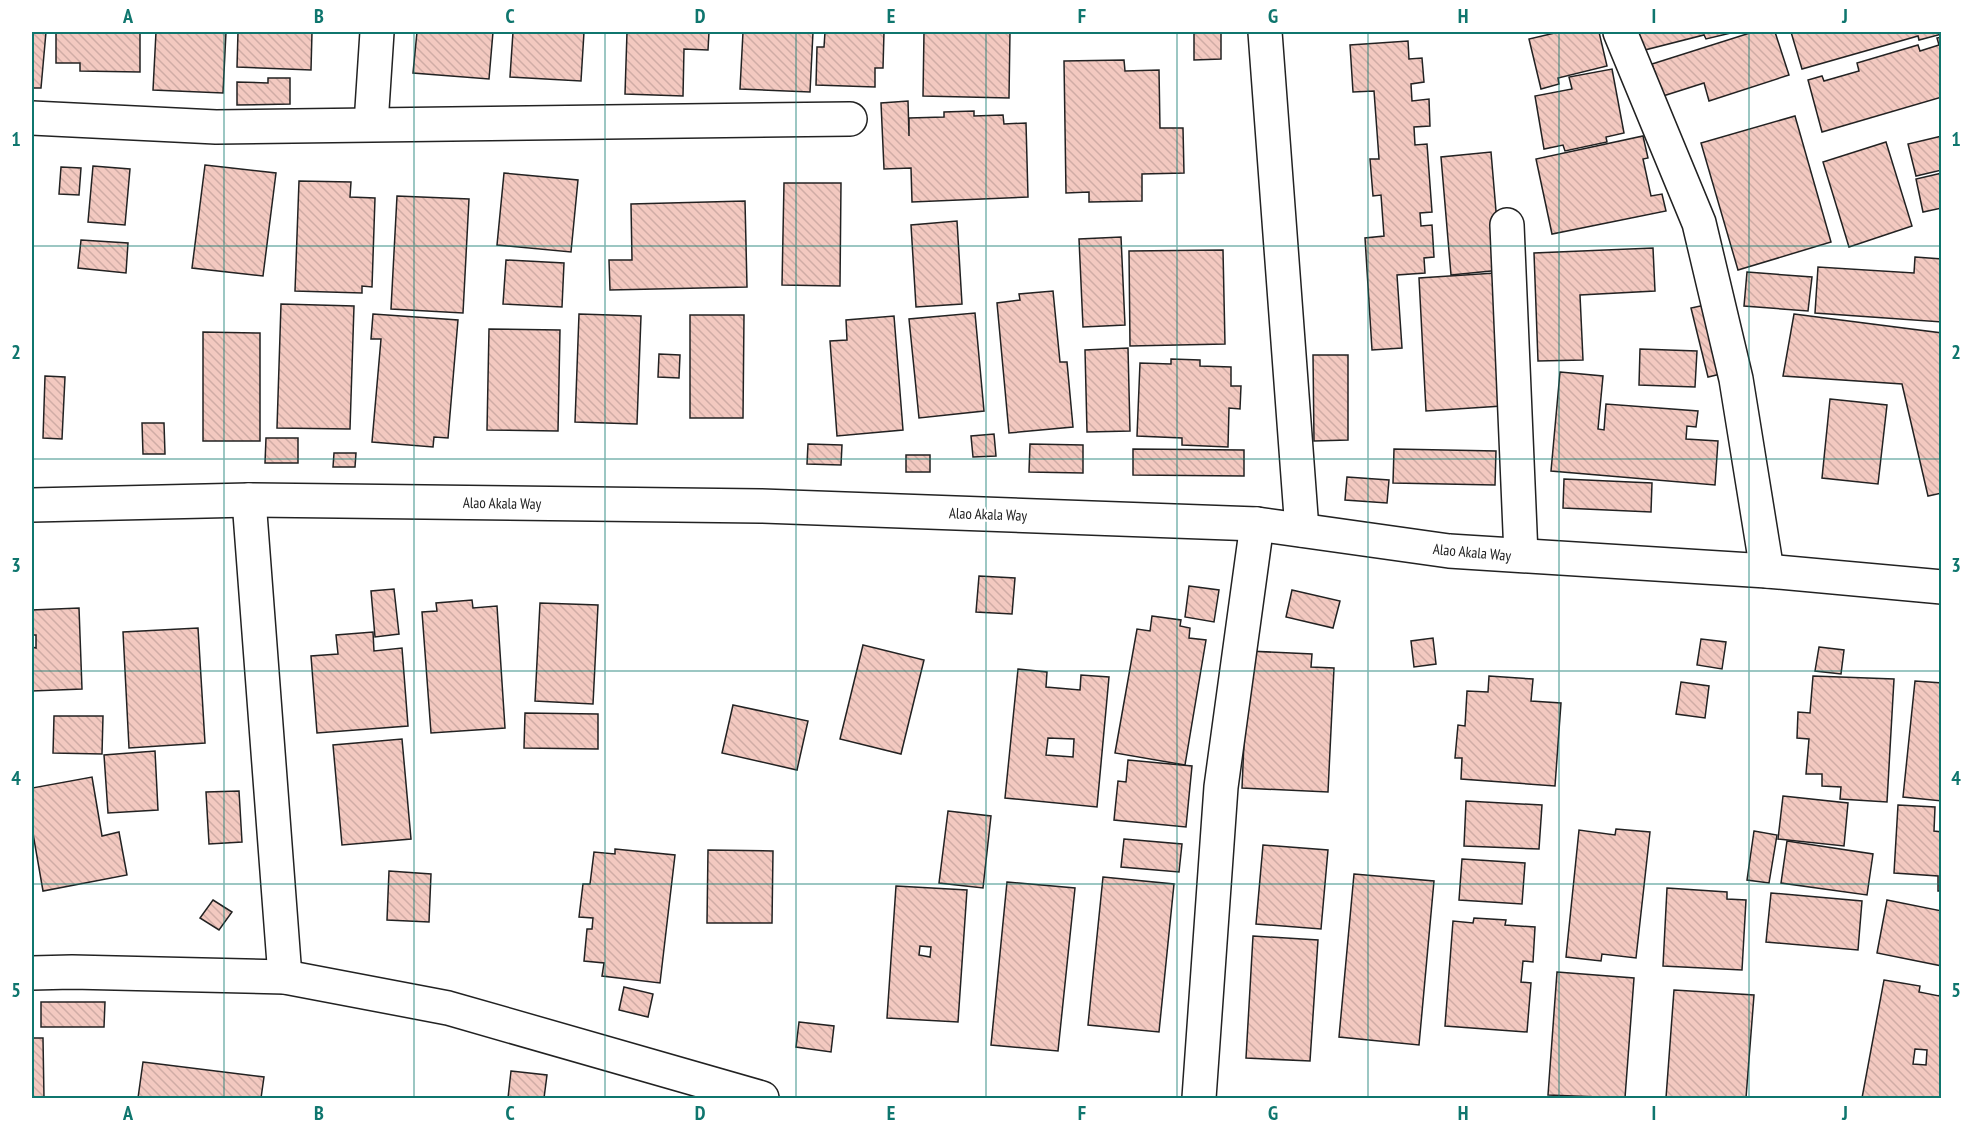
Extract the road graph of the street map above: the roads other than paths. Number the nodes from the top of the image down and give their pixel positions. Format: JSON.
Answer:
{"nodes":[{"id":1,"x":377,"y":32,"type":"edge"},
{"id":2,"x":1265,"y":32,"type":"edge"},
{"id":3,"x":1620,"y":32,"type":"edge"},
{"id":4,"x":32,"y":118,"type":"edge"},
{"id":5,"x":850,"y":119,"type":"dead end"},
{"id":6,"x":371,"y":124,"type":"junction"},
{"id":7,"x":1507,"y":225,"type":"dead end"},
{"id":8,"x":249,"y":500,"type":"junction"},
{"id":9,"x":32,"y":505,"type":"edge"},
{"id":10,"x":1257,"y":524,"type":"junction"},
{"id":11,"x":1302,"y":530,"type":"junction"},
{"id":12,"x":1521,"y":555,"type":"junction"},
{"id":13,"x":1767,"y":571,"type":"junction"},
{"id":14,"x":1941,"y":587,"type":"edge"},
{"id":15,"x":32,"y":974,"type":"edge"},
{"id":16,"x":285,"y":977,"type":"junction"},
{"id":17,"x":762,"y":1098,"type":"edge"},
{"id":18,"x":1199,"y":1098,"type":"edge"}],
"edges":[{"from":1,"to":6,"type":"street"},
{"from":2,"to":11,"type":"street"},
{"from":3,"to":13,"type":"street"},
{"from":4,"to":6,"type":"street"},
{"from":5,"to":6,"type":"street"},
{"from":7,"to":12,"type":"street"},
{"from":8,"to":9,"type":"street","name":"Alao Akala Way"},
{"from":8,"to":10,"type":"street","name":"Alao Akala Way"},
{"from":8,"to":16,"type":"street"},
{"from":10,"to":11,"type":"street","name":"Alao Akala Way"},
{"from":10,"to":18,"type":"street"},
{"from":11,"to":12,"type":"street","name":"Alao Akala Way"},
{"from":12,"to":13,"type":"street","name":"Alao Akala Way"},
{"from":13,"to":14,"type":"street","name":"Alao Akala Way"},
{"from":15,"to":16,"type":"street"},
{"from":16,"to":17,"type":"street"}]}
